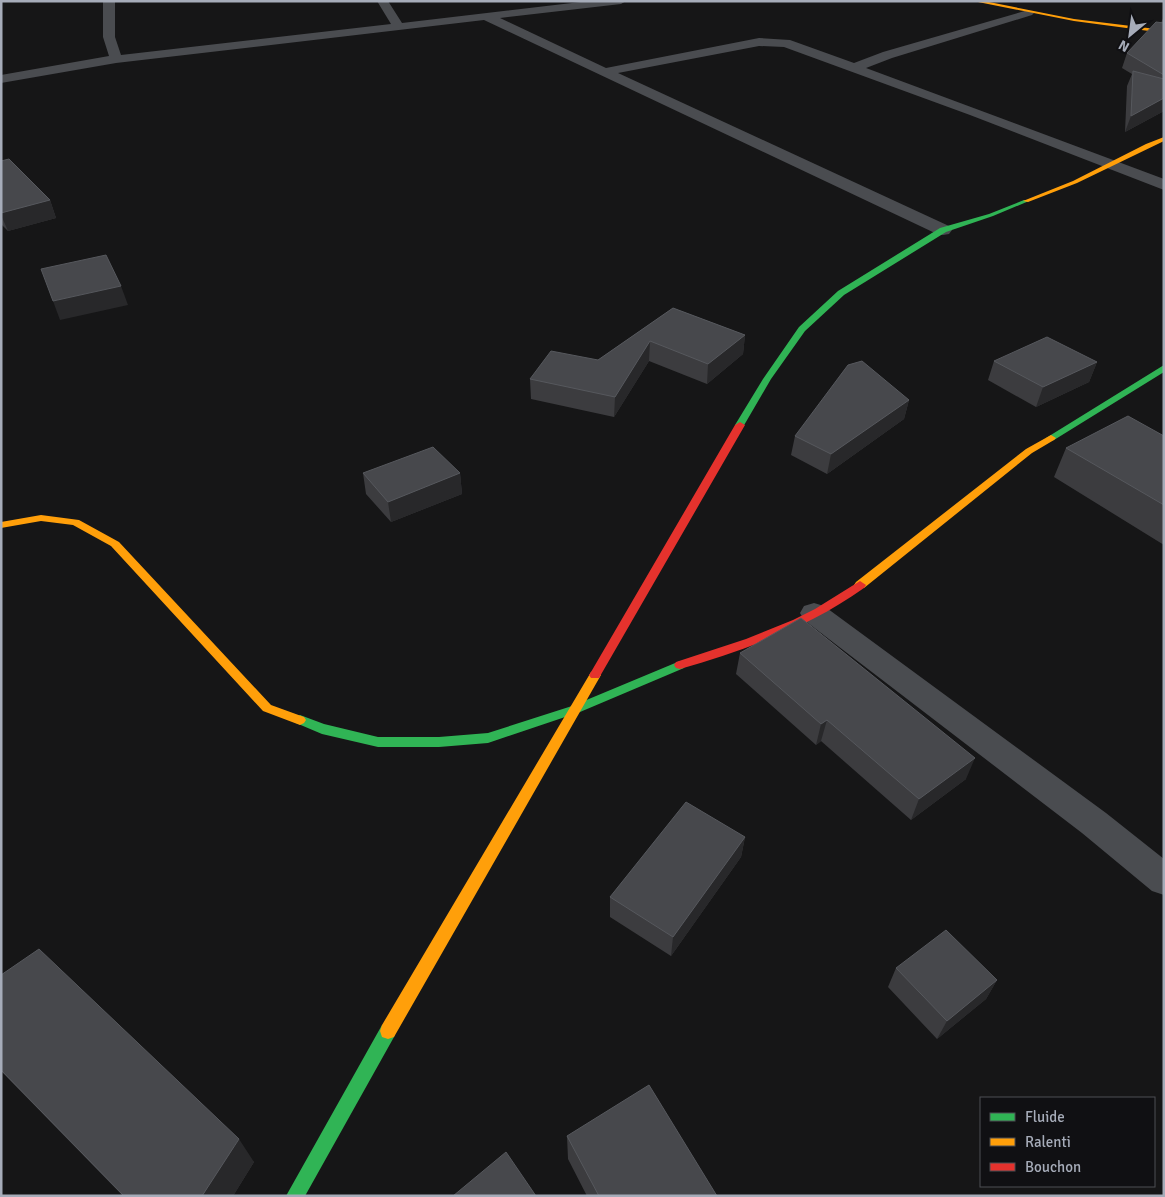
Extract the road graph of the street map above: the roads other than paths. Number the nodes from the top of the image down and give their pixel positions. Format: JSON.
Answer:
{"nodes":[{"id":1,"x":109,"y":1,"type":"edge"},
{"id":2,"x":382,"y":1,"type":"edge"},
{"id":3,"x":621,"y":1,"type":"edge"},
{"id":4,"x":975,"y":1,"type":"edge"},
{"id":5,"x":1028,"y":13,"type":"junction"},
{"id":6,"x":486,"y":17,"type":"junction"},
{"id":7,"x":398,"y":26,"type":"junction"},
{"id":8,"x":1164,"y":32,"type":"edge"},
{"id":9,"x":116,"y":59,"type":"junction"},
{"id":10,"x":855,"y":68,"type":"junction"},
{"id":11,"x":604,"y":72,"type":"junction"},
{"id":12,"x":1,"y":79,"type":"edge"},
{"id":13,"x":1164,"y":140,"type":"edge"},
{"id":14,"x":1112,"y":165,"type":"junction"},
{"id":15,"x":1164,"y":185,"type":"edge"},
{"id":16,"x":943,"y":230,"type":"junction"},
{"id":17,"x":1164,"y":368,"type":"edge"},
{"id":18,"x":1,"y":525,"type":"edge"},
{"id":19,"x":814,"y":613,"type":"junction"},
{"id":20,"x":576,"y":709,"type":"junction"},
{"id":21,"x":1164,"y":880,"type":"edge"},
{"id":22,"x":295,"y":1196,"type":"edge"}],
"edges":[{"from":1,"to":9,"type":"street"},
{"from":2,"to":7,"type":"street"},
{"from":3,"to":6,"type":"street"},
{"from":4,"to":5,"type":"street"},
{"from":5,"to":8,"type":"street"},
{"from":5,"to":10,"type":"street"},
{"from":6,"to":7,"type":"street"},
{"from":6,"to":11,"type":"street"},
{"from":7,"to":9,"type":"street"},
{"from":9,"to":12,"type":"street"},
{"from":10,"to":11,"type":"street"},
{"from":10,"to":14,"type":"street"},
{"from":11,"to":16,"type":"street"},
{"from":13,"to":14,"type":"street"},
{"from":14,"to":15,"type":"street"},
{"from":14,"to":16,"type":"street"},
{"from":16,"to":20,"type":"street"},
{"from":17,"to":19,"type":"street"},
{"from":18,"to":20,"type":"street"},
{"from":19,"to":20,"type":"street"},
{"from":19,"to":21,"type":"street"},
{"from":20,"to":22,"type":"street"}]}
